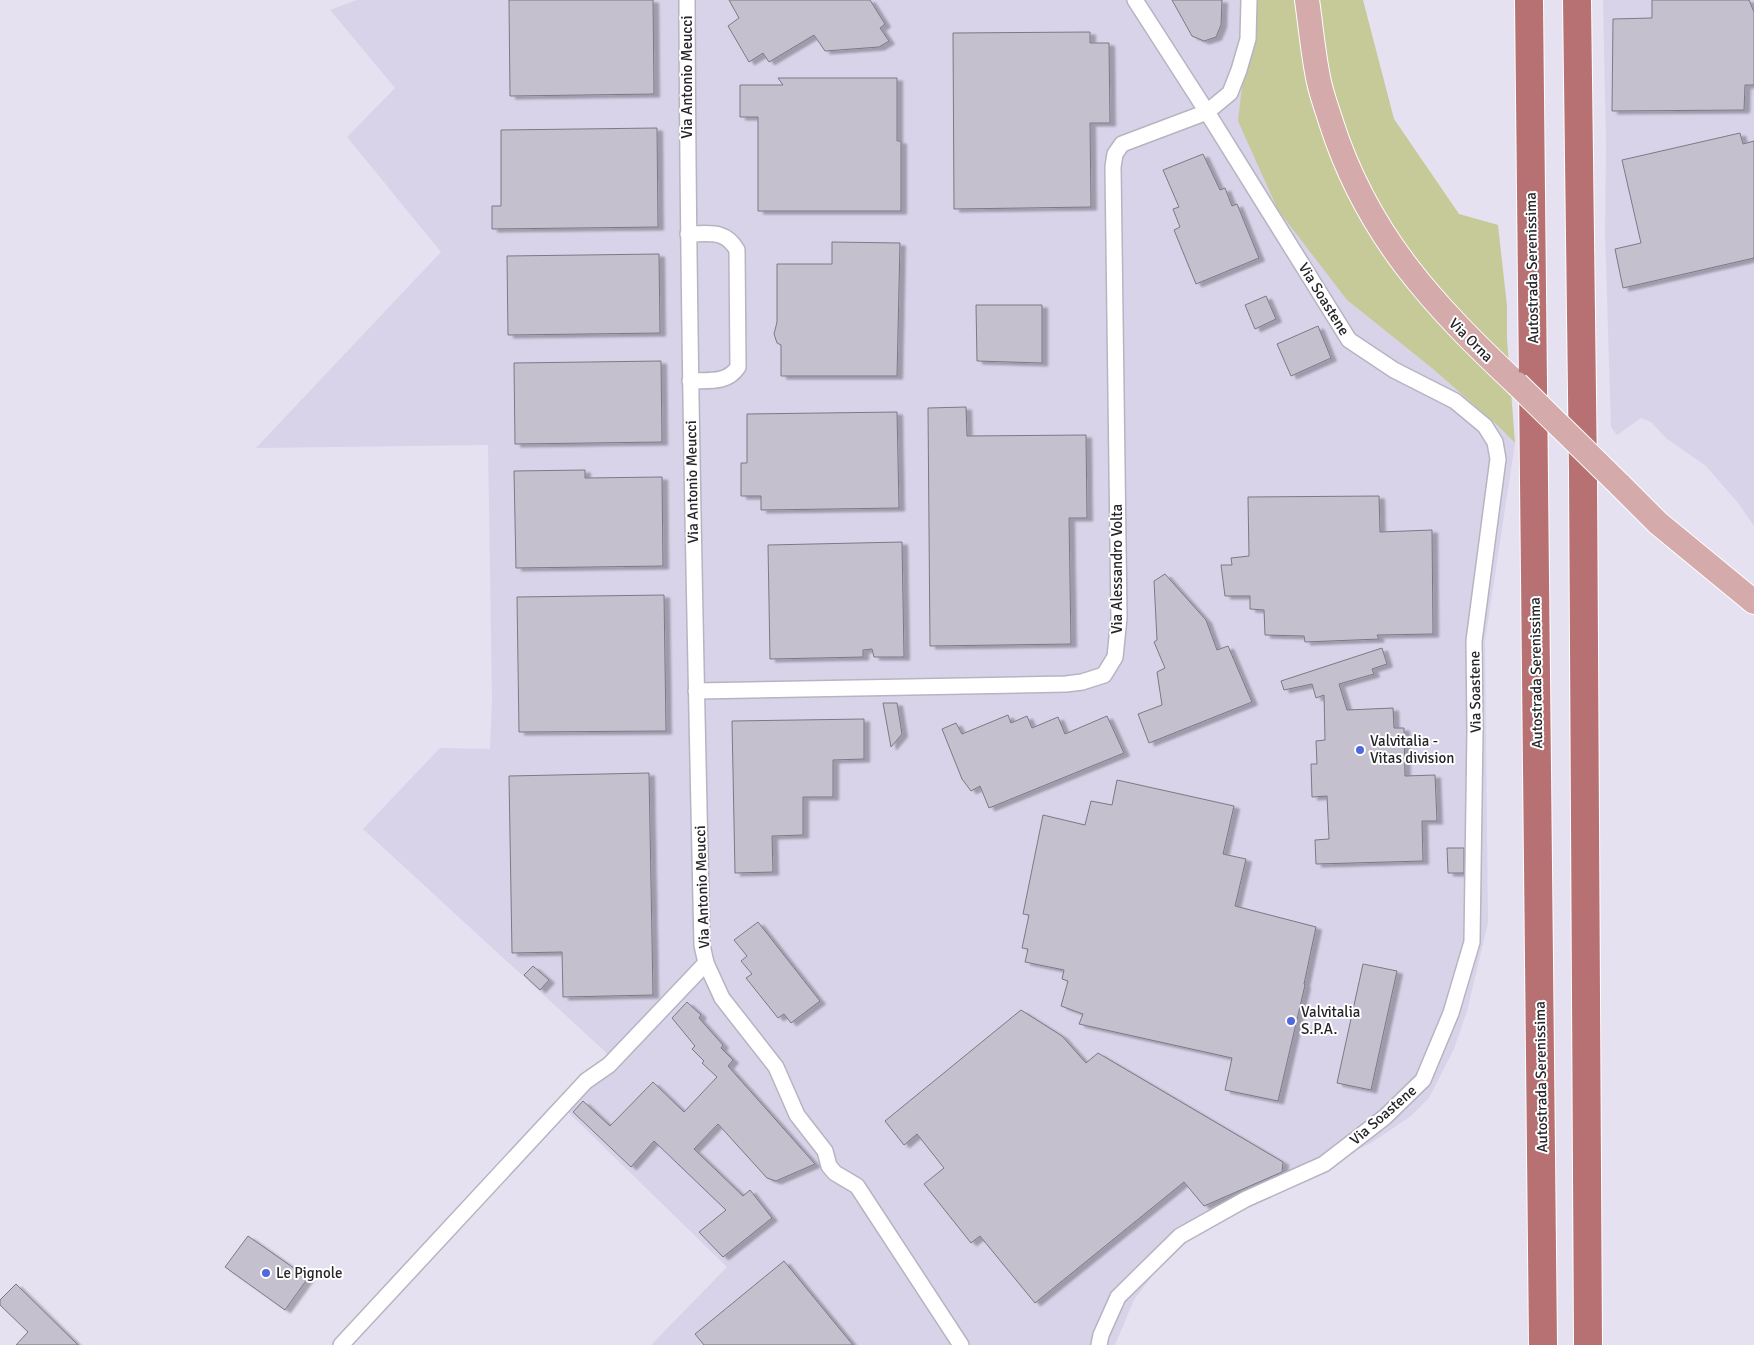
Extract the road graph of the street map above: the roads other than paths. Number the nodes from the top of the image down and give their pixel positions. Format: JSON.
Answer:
{"nodes":[{"id":1,"x":687,"y":0,"type":"edge"},
{"id":2,"x":1135,"y":0,"type":"edge"},
{"id":3,"x":1249,"y":0,"type":"edge"},
{"id":4,"x":1307,"y":0,"type":"edge"},
{"id":5,"x":1529,"y":0,"type":"edge"},
{"id":6,"x":1577,"y":0,"type":"edge"},
{"id":7,"x":1207,"y":112,"type":"junction"},
{"id":8,"x":688,"y":234,"type":"junction"},
{"id":9,"x":690,"y":381,"type":"junction"},
{"id":10,"x":1743,"y":586,"type":"edge"},
{"id":11,"x":1754,"y":602,"type":"edge"},
{"id":12,"x":696,"y":691,"type":"junction"},
{"id":13,"x":706,"y":963,"type":"junction"},
{"id":14,"x":341,"y":1345,"type":"edge"},
{"id":15,"x":961,"y":1345,"type":"edge"},
{"id":16,"x":1099,"y":1345,"type":"edge"},
{"id":17,"x":1543,"y":1345,"type":"edge"},
{"id":18,"x":1588,"y":1345,"type":"edge"}],
"edges":[{"from":1,"to":8,"type":"street","name":"Via Antonio Meucci"},
{"from":2,"to":7,"type":"street","name":"Via Soastene"},
{"from":3,"to":7,"type":"street"},
{"from":4,"to":10,"type":"main road","name":"Via Orna","bridge":true},
{"from":5,"to":17,"type":"highway","name":"Autostrada Serenissima"},
{"from":6,"to":18,"type":"highway"},
{"from":7,"to":12,"type":"street","name":"Via Alessandro Volta"},
{"from":7,"to":16,"type":"street","name":"Via Soastene"},
{"from":8,"to":9,"type":"street","name":"Via Antonio Meucci"},
{"from":8,"to":9,"type":"street"},
{"from":9,"to":12,"type":"street","name":"Via Antonio Meucci"},
{"from":10,"to":11,"type":"main road","name":"Via Orna"},
{"from":12,"to":13,"type":"street","name":"Via Antonio Meucci"},
{"from":13,"to":14,"type":"street"},
{"from":13,"to":15,"type":"street","name":"Via Antonio Meucci"}]}
